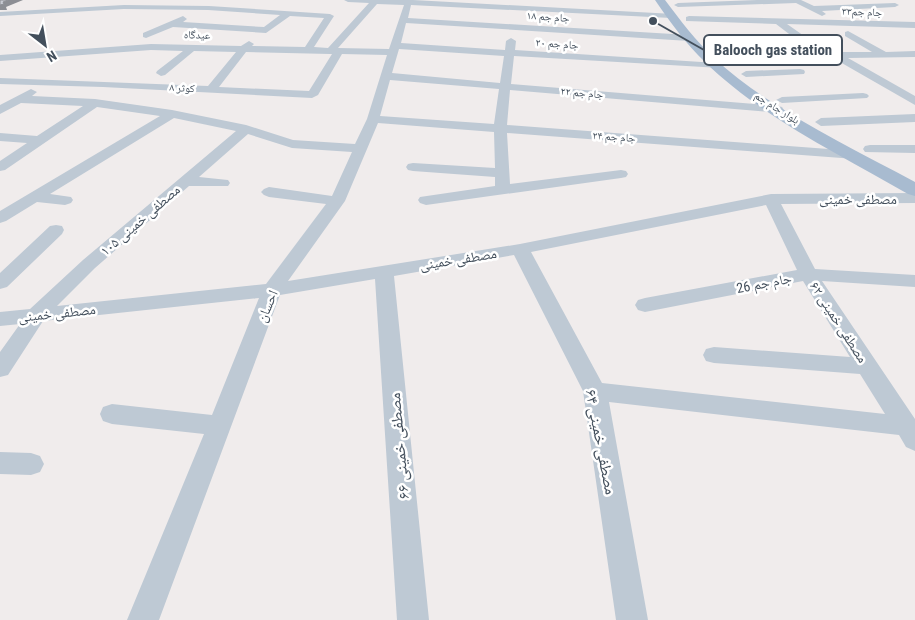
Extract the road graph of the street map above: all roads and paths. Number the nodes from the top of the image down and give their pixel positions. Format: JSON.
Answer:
{"nodes":[{"id":1,"x":133,"y":0,"type":"edge"},
{"id":2,"x":227,"y":0,"type":"edge"},
{"id":3,"x":348,"y":0,"type":"edge"},
{"id":4,"x":884,"y":0,"type":"edge"},
{"id":5,"x":375,"y":1,"type":"edge"},
{"id":6,"x":408,"y":1,"type":"edge"},
{"id":7,"x":436,"y":1,"type":"edge"},
{"id":8,"x":520,"y":3,"type":"edge"},
{"id":9,"x":124,"y":7,"type":"junction"},
{"id":10,"x":869,"y":7,"type":"junction"},
{"id":11,"x":207,"y":8,"type":"junction"},
{"id":12,"x":813,"y":9,"type":"junction"},
{"id":13,"x":783,"y":11,"type":"dead end"},
{"id":14,"x":674,"y":12,"type":"edge"},
{"id":15,"x":763,"y":12,"type":"dead end"},
{"id":16,"x":288,"y":13,"type":"junction"},
{"id":17,"x":0,"y":14,"type":"edge"},
{"id":18,"x":404,"y":20,"type":"junction"},
{"id":19,"x":776,"y":20,"type":"junction"},
{"id":20,"x":838,"y":22,"type":"junction"},
{"id":21,"x":171,"y":24,"type":"junction"},
{"id":22,"x":915,"y":25,"type":"edge"},
{"id":23,"x":513,"y":26,"type":"junction"},
{"id":24,"x":266,"y":30,"type":"junction"},
{"id":25,"x":848,"y":34,"type":"dead end"},
{"id":26,"x":146,"y":35,"type":"dead end"},
{"id":27,"x":192,"y":48,"type":"junction"},
{"id":28,"x":243,"y":49,"type":"junction"},
{"id":29,"x":394,"y":49,"type":"junction"},
{"id":30,"x":308,"y":50,"type":"junction"},
{"id":31,"x":334,"y":51,"type":"junction"},
{"id":32,"x":510,"y":53,"type":"junction"},
{"id":33,"x":57,"y":54,"type":"junction"},
{"id":34,"x":883,"y":54,"type":"junction"},
{"id":35,"x":829,"y":55,"type":"junction"},
{"id":36,"x":912,"y":55,"type":"edge"},
{"id":37,"x":0,"y":58,"type":"edge"},
{"id":38,"x":731,"y":66,"type":"junction"},
{"id":39,"x":800,"y":72,"type":"dead end"},
{"id":40,"x":162,"y":73,"type":"dead end"},
{"id":41,"x":386,"y":76,"type":"junction"},
{"id":42,"x":0,"y":81,"type":"edge"},
{"id":43,"x":45,"y":84,"type":"junction"},
{"id":44,"x":506,"y":86,"type":"junction"},
{"id":45,"x":211,"y":90,"type":"junction"},
{"id":46,"x":863,"y":96,"type":"dead end"},
{"id":47,"x":19,"y":99,"type":"junction"},
{"id":48,"x":915,"y":101,"type":"edge"},
{"id":49,"x":95,"y":103,"type":"junction"},
{"id":50,"x":780,"y":105,"type":"junction"},
{"id":51,"x":0,"y":110,"type":"edge"},
{"id":52,"x":172,"y":114,"type":"junction"},
{"id":53,"x":915,"y":118,"type":"edge"},
{"id":54,"x":373,"y":119,"type":"junction"},
{"id":55,"x":821,"y":122,"type":"junction"},
{"id":56,"x":246,"y":129,"type":"junction"},
{"id":57,"x":500,"y":129,"type":"junction"},
{"id":58,"x":0,"y":137,"type":"edge"},
{"id":59,"x":40,"y":140,"type":"junction"},
{"id":60,"x":360,"y":148,"type":"junction"},
{"id":61,"x":870,"y":149,"type":"junction"},
{"id":62,"x":915,"y":149,"type":"edge"},
{"id":63,"x":855,"y":155,"type":"junction"},
{"id":64,"x":0,"y":167,"type":"edge"},
{"id":65,"x":413,"y":168,"type":"dead end"},
{"id":66,"x":502,"y":173,"type":"junction"},
{"id":67,"x":621,"y":174,"type":"dead end"},
{"id":68,"x":915,"y":175,"type":"edge"},
{"id":69,"x":186,"y":181,"type":"junction"},
{"id":70,"x":222,"y":183,"type":"dead end"},
{"id":71,"x":915,"y":190,"type":"edge"},
{"id":72,"x":503,"y":191,"type":"junction"},
{"id":73,"x":269,"y":192,"type":"dead end"},
{"id":74,"x":33,"y":198,"type":"junction"},
{"id":75,"x":915,"y":198,"type":"edge"},
{"id":76,"x":771,"y":199,"type":"junction"},
{"id":77,"x":65,"y":200,"type":"dead end"},
{"id":78,"x":426,"y":200,"type":"dead end"},
{"id":79,"x":337,"y":201,"type":"junction"},
{"id":80,"x":0,"y":218,"type":"edge"},
{"id":81,"x":56,"y":230,"type":"dead end"},
{"id":82,"x":520,"y":249,"type":"junction"},
{"id":83,"x":384,"y":271,"type":"junction"},
{"id":84,"x":808,"y":274,"type":"junction"},
{"id":85,"x":915,"y":281,"type":"edge"},
{"id":86,"x":0,"y":283,"type":"edge"},
{"id":87,"x":272,"y":290,"type":"junction"},
{"id":88,"x":645,"y":305,"type":"dead end"},
{"id":89,"x":38,"y":314,"type":"junction"},
{"id":90,"x":0,"y":319,"type":"edge"},
{"id":91,"x":714,"y":355,"type":"dead end"},
{"id":92,"x":867,"y":366,"type":"junction"},
{"id":93,"x":0,"y":369,"type":"edge"},
{"id":94,"x":595,"y":391,"type":"junction"},
{"id":95,"x":112,"y":414,"type":"dead end"},
{"id":96,"x":220,"y":426,"type":"junction"},
{"id":97,"x":910,"y":433,"type":"edge"},
{"id":98,"x":0,"y":463,"type":"edge"},
{"id":99,"x":31,"y":464,"type":"dead end"},
{"id":100,"x":142,"y":620,"type":"edge"},
{"id":101,"x":413,"y":620,"type":"edge"},
{"id":102,"x":632,"y":620,"type":"edge"}],
"edges":[{"from":1,"to":9,"type":"street"},
{"from":2,"to":11,"type":"street"},
{"from":3,"to":5,"type":"street"},
{"from":4,"to":10,"type":"street"},
{"from":5,"to":6,"type":"street"},
{"from":5,"to":31,"type":"street"},
{"from":6,"to":7,"type":"street"},
{"from":6,"to":18,"type":"street","name":"احسان"},
{"from":7,"to":8,"type":"street"},
{"from":8,"to":14,"type":"street"},
{"from":8,"to":23,"type":"street"},
{"from":9,"to":11,"type":"street"},
{"from":9,"to":17,"type":"street"},
{"from":10,"to":12,"type":"street"},
{"from":10,"to":22,"type":"street"},
{"from":11,"to":16,"type":"street"},
{"from":11,"to":21,"type":"street"},
{"from":12,"to":13,"type":"street"},
{"from":12,"to":14,"type":"street"},
{"from":12,"to":20,"type":"street"},
{"from":14,"to":15,"type":"street"},
{"from":14,"to":19,"type":"street","name":"جام جم۳۳"},
{"from":14,"to":23,"type":"street","name":"جام جم ۱۸"},
{"from":14,"to":38,"type":"main road","name":"بلوار جام جم"},
{"from":16,"to":24,"type":"street"},
{"from":16,"to":30,"type":"street"},
{"from":18,"to":23,"type":"street","name":"جام جم ۱۸"},
{"from":18,"to":29,"type":"street","name":"احسان"},
{"from":19,"to":20,"type":"street","name":"جام جم۳۳"},
{"from":19,"to":35,"type":"street"},
{"from":20,"to":22,"type":"street","name":"جام جم۳۳"},
{"from":21,"to":24,"type":"street"},
{"from":21,"to":26,"type":"street"},
{"from":23,"to":32,"type":"street"},
{"from":24,"to":28,"type":"street"},
{"from":25,"to":34,"type":"street"},
{"from":27,"to":28,"type":"street","name":"عیدگاه"},
{"from":27,"to":33,"type":"street","name":"عیدگاه"},
{"from":27,"to":40,"type":"street"},
{"from":28,"to":30,"type":"street","name":"عیدگاه"},
{"from":28,"to":45,"type":"street"},
{"from":29,"to":31,"type":"street","name":"عیدگاه"},
{"from":29,"to":32,"type":"street","name":"جام جم ۲۰"},
{"from":29,"to":41,"type":"street","name":"احسان"},
{"from":30,"to":31,"type":"street","name":"عیدگاه"},
{"from":31,"to":45,"type":"street","name":"کوثر ۸"},
{"from":32,"to":38,"type":"street","name":"جام جم ۲۰"},
{"from":32,"to":44,"type":"street"},
{"from":33,"to":37,"type":"street","name":"عیدگاه"},
{"from":33,"to":42,"type":"street"},
{"from":34,"to":35,"type":"street"},
{"from":34,"to":36,"type":"street"},
{"from":35,"to":38,"type":"street"},
{"from":35,"to":48,"type":"street"},
{"from":38,"to":39,"type":"street"},
{"from":38,"to":50,"type":"main road","name":"بلوار جام جم"},
{"from":38,"to":50,"type":"main road","name":"بلوار جام جم"},
{"from":41,"to":44,"type":"street","name":"جام جم ۲۲"},
{"from":41,"to":54,"type":"street","name":"احسان"},
{"from":42,"to":43,"type":"street","name":"کوثر ۸"},
{"from":43,"to":45,"type":"street","name":"کوثر ۸"},
{"from":43,"to":47,"type":"street"},
{"from":44,"to":50,"type":"street","name":"جام جم ۲۲"},
{"from":44,"to":57,"type":"street"},
{"from":46,"to":50,"type":"street","name":"جام جم ۲۲"},
{"from":47,"to":49,"type":"street"},
{"from":47,"to":51,"type":"street"},
{"from":49,"to":52,"type":"street"},
{"from":49,"to":59,"type":"street"},
{"from":50,"to":55,"type":"main road","name":"بلوار جام جم"},
{"from":50,"to":63,"type":"main road","name":"بلوار جام جم"},
{"from":52,"to":56,"type":"street"},
{"from":52,"to":74,"type":"street"},
{"from":53,"to":55,"type":"street"},
{"from":54,"to":57,"type":"street","name":"جام جم ۲۴"},
{"from":54,"to":60,"type":"street","name":"احسان"},
{"from":55,"to":61,"type":"main road","name":"بلوار جام جم"},
{"from":56,"to":60,"type":"street"},
{"from":56,"to":69,"type":"street","name":"مصطفی خمینی ۱۰۵"},
{"from":57,"to":63,"type":"street","name":"جام جم ۲۴"},
{"from":57,"to":66,"type":"street"},
{"from":58,"to":59,"type":"street"},
{"from":59,"to":64,"type":"street"},
{"from":60,"to":79,"type":"street","name":"احسان"},
{"from":61,"to":62,"type":"street"},
{"from":61,"to":68,"type":"main road","name":"بلوار جام جم"},
{"from":63,"to":71,"type":"main road","name":"بلوار جام جم"},
{"from":65,"to":66,"type":"street"},
{"from":66,"to":72,"type":"street"},
{"from":67,"to":72,"type":"street"},
{"from":69,"to":70,"type":"street"},
{"from":69,"to":89,"type":"street","name":"مصطفی خمینی ۱۰۵"},
{"from":72,"to":78,"type":"street"},
{"from":73,"to":79,"type":"street"},
{"from":74,"to":77,"type":"street"},
{"from":74,"to":80,"type":"street"},
{"from":75,"to":76,"type":"street","name":"مصطفی خمینی"},
{"from":76,"to":82,"type":"street","name":"مصطفی خمینی"},
{"from":76,"to":84,"type":"street","name":"مصطفی خمینی ۶۲"},
{"from":79,"to":87,"type":"street","name":"احسان"},
{"from":81,"to":86,"type":"street"},
{"from":82,"to":83,"type":"street","name":"مصطفی خمینی"},
{"from":82,"to":94,"type":"street","name":"مصطفی خمینی ۶۴"},
{"from":83,"to":87,"type":"street","name":"مصطفی خمینی"},
{"from":83,"to":101,"type":"street","name":"مصطفی خمینی ۶۶"},
{"from":84,"to":85,"type":"street","name":"جام جم 26"},
{"from":84,"to":88,"type":"street","name":"جام جم 26"},
{"from":84,"to":92,"type":"street","name":"مصطفی خمینی ۶۲"},
{"from":87,"to":89,"type":"street","name":"مصطفی خمینی"},
{"from":87,"to":96,"type":"street","name":"احسان"},
{"from":89,"to":90,"type":"street","name":"مصطفی خمینی"},
{"from":89,"to":93,"type":"street","name":"مصطفی خمینی ۱۰۵"},
{"from":91,"to":92,"type":"street"},
{"from":92,"to":97,"type":"street","name":"مصطفی خمینی ۶۲"},
{"from":94,"to":97,"type":"street"},
{"from":94,"to":102,"type":"street","name":"مصطفی خمینی ۶۴"},
{"from":95,"to":96,"type":"street"},
{"from":96,"to":100,"type":"street","name":"احسان"},
{"from":98,"to":99,"type":"street"}]}
